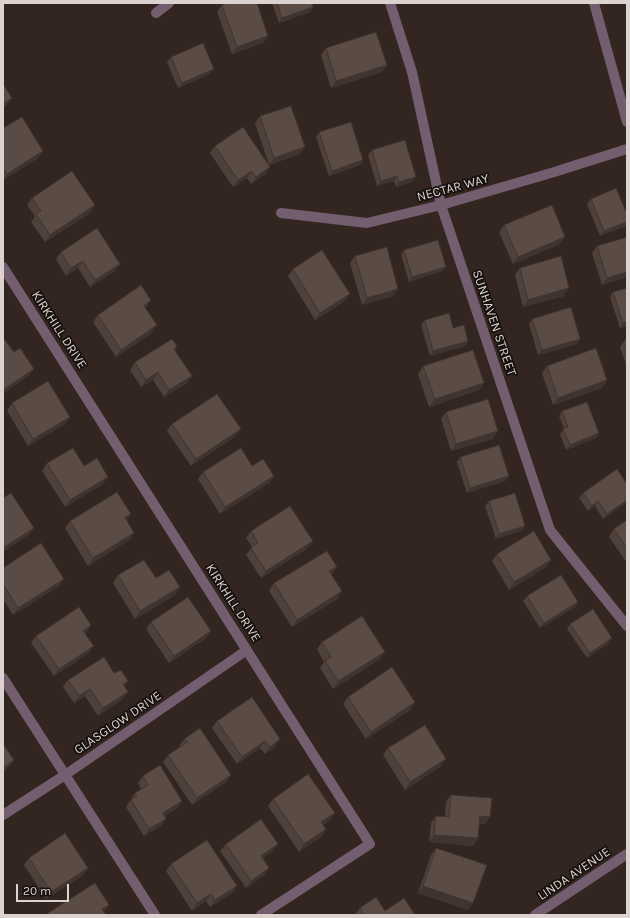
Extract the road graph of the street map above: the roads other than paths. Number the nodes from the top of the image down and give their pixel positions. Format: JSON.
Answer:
{"nodes":[{"id":1,"x":169,"y":3,"type":"edge"},
{"id":2,"x":390,"y":3,"type":"edge"},
{"id":3,"x":594,"y":3,"type":"edge"},
{"id":4,"x":156,"y":13,"type":"dead end"},
{"id":5,"x":627,"y":122,"type":"edge"},
{"id":6,"x":627,"y":149,"type":"edge"},
{"id":7,"x":441,"y":205,"type":"junction"},
{"id":8,"x":281,"y":213,"type":"dead end"},
{"id":9,"x":3,"y":267,"type":"edge"},
{"id":10,"x":627,"y":626,"type":"edge"},
{"id":11,"x":247,"y":650,"type":"junction"},
{"id":12,"x":3,"y":678,"type":"edge"},
{"id":13,"x":65,"y":775,"type":"junction"},
{"id":14,"x":3,"y":815,"type":"edge"},
{"id":15,"x":627,"y":854,"type":"edge"},
{"id":16,"x":155,"y":915,"type":"edge"},
{"id":17,"x":261,"y":915,"type":"edge"},
{"id":18,"x":535,"y":915,"type":"edge"}],
"edges":[{"from":1,"to":4,"type":"street"},
{"from":2,"to":7,"type":"street","name":"SUNHAVEN STREET"},
{"from":3,"to":5,"type":"street"},
{"from":6,"to":7,"type":"street","name":"NECTAR WAY"},
{"from":7,"to":8,"type":"street","name":"NECTAR WAY"},
{"from":7,"to":10,"type":"street","name":"SUNHAVEN STREET"},
{"from":9,"to":11,"type":"street","name":"KIRKHILL DRIVE"},
{"from":11,"to":13,"type":"street","name":"GLASGLOW DRIVE"},
{"from":11,"to":17,"type":"street","name":"KIRKHILL DRIVE"},
{"from":12,"to":13,"type":"street"},
{"from":13,"to":14,"type":"street","name":"GLASGLOW DRIVE"},
{"from":13,"to":16,"type":"street"},
{"from":15,"to":18,"type":"street","name":"LINDA AVENUE"}]}
